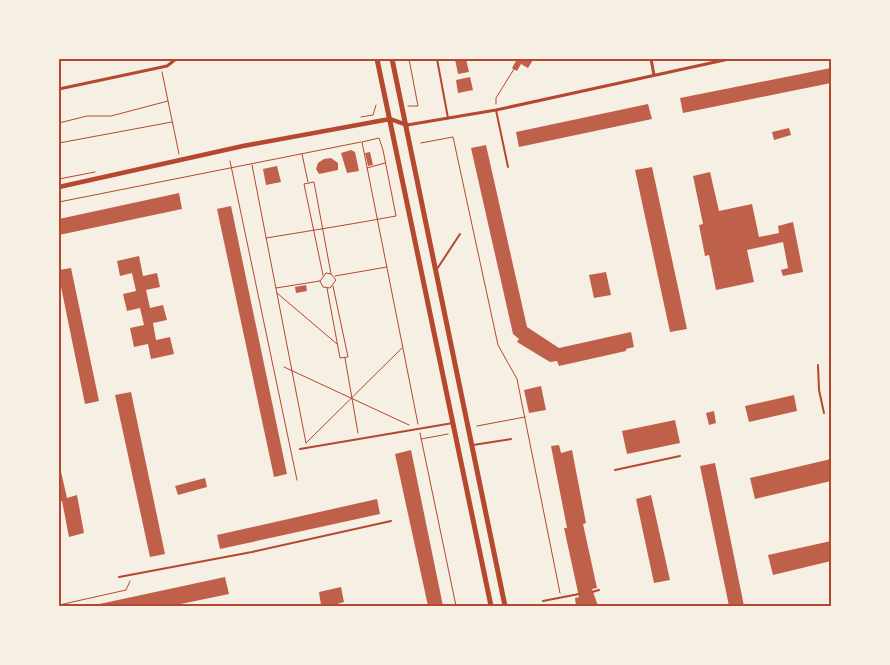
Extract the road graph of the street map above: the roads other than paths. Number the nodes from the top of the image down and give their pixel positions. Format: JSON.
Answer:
{"nodes":[{"id":1,"x":176,"y":59,"type":"edge"},
{"id":2,"x":377,"y":59,"type":"edge"},
{"id":3,"x":392,"y":59,"type":"edge"},
{"id":4,"x":437,"y":59,"type":"edge"},
{"id":5,"x":651,"y":59,"type":"edge"},
{"id":6,"x":730,"y":59,"type":"edge"},
{"id":7,"x":654,"y":76,"type":"junction"},
{"id":8,"x":59,"y":89,"type":"edge"},
{"id":9,"x":496,"y":110,"type":"junction"},
{"id":10,"x":448,"y":118,"type":"junction"},
{"id":11,"x":390,"y":119,"type":"junction"},
{"id":12,"x":407,"y":125,"type":"junction"},
{"id":13,"x":508,"y":167,"type":"dead end"},
{"id":14,"x":59,"y":187,"type":"edge"},
{"id":15,"x":460,"y":234,"type":"dead end"},
{"id":16,"x":437,"y":269,"type":"junction"},
{"id":17,"x":818,"y":365,"type":"dead end"},
{"id":18,"x":824,"y":413,"type":"dead end"},
{"id":19,"x":453,"y":423,"type":"junction"},
{"id":20,"x":512,"y":439,"type":"dead end"},
{"id":21,"x":473,"y":445,"type":"junction"},
{"id":22,"x":300,"y":449,"type":"dead end"},
{"id":23,"x":680,"y":456,"type":"dead end"},
{"id":24,"x":615,"y":470,"type":"dead end"},
{"id":25,"x":391,"y":521,"type":"dead end"},
{"id":26,"x":119,"y":577,"type":"dead end"},
{"id":27,"x":599,"y":590,"type":"dead end"},
{"id":28,"x":592,"y":592,"type":"dead end"},
{"id":29,"x":578,"y":594,"type":"dead end"},
{"id":30,"x":543,"y":601,"type":"dead end"},
{"id":31,"x":491,"y":606,"type":"edge"},
{"id":32,"x":505,"y":606,"type":"edge"}],
"edges":[{"from":1,"to":8,"type":"street"},
{"from":2,"to":11,"type":"main road"},
{"from":3,"to":12,"type":"main road"},
{"from":4,"to":10,"type":"lane"},
{"from":5,"to":7,"type":"street"},
{"from":6,"to":7,"type":"street"},
{"from":7,"to":9,"type":"street"},
{"from":9,"to":10,"type":"street"},
{"from":9,"to":13,"type":"lane"},
{"from":10,"to":12,"type":"street"},
{"from":11,"to":12,"type":"street"},
{"from":11,"to":14,"type":"street"},
{"from":11,"to":19,"type":"main road"},
{"from":12,"to":16,"type":"main road"},
{"from":15,"to":16,"type":"lane"},
{"from":16,"to":21,"type":"main road"},
{"from":17,"to":18,"type":"lane"},
{"from":19,"to":22,"type":"lane"},
{"from":19,"to":31,"type":"main road"},
{"from":20,"to":21,"type":"lane"},
{"from":21,"to":32,"type":"main road"},
{"from":23,"to":24,"type":"lane"},
{"from":25,"to":26,"type":"lane"},
{"from":27,"to":28,"type":"lane"},
{"from":29,"to":30,"type":"lane"}]}
